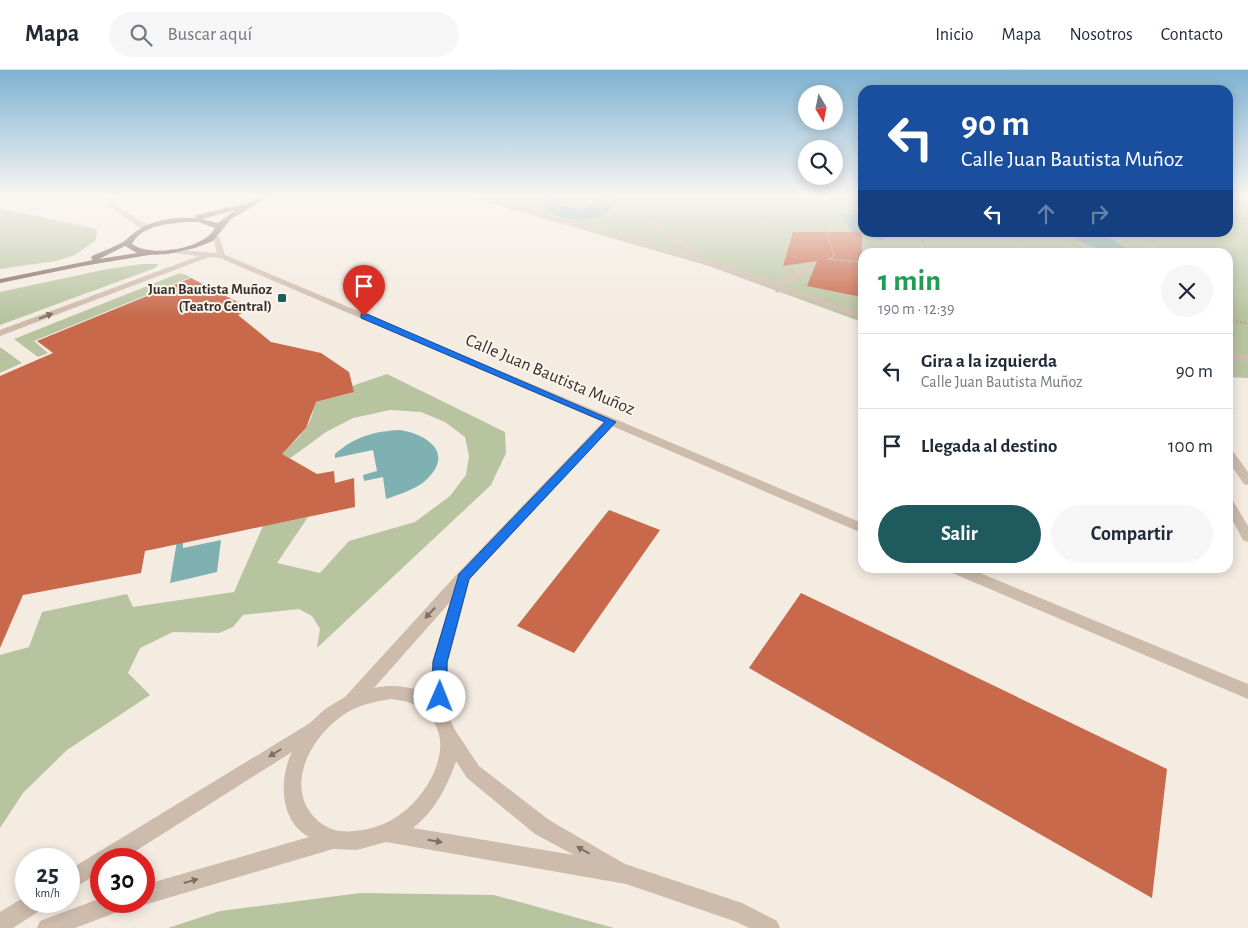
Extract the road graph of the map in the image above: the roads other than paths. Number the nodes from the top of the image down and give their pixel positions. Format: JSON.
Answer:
{"nodes":[{"id":1,"x":132,"y":237,"type":"edge"},
{"id":2,"x":213,"y":237,"type":"edge"},
{"id":3,"x":215,"y":237,"type":"edge"},
{"id":4,"x":624,"y":237,"type":"edge"},
{"id":5,"x":671,"y":237,"type":"edge"},
{"id":6,"x":128,"y":241,"type":"junction"},
{"id":7,"x":173,"y":251,"type":"junction"},
{"id":8,"x":156,"y":253,"type":"junction"},
{"id":9,"x":208,"y":255,"type":"junction"},
{"id":10,"x":222,"y":256,"type":"junction"},
{"id":11,"x":84,"y":264,"type":"junction"},
{"id":12,"x":717,"y":265,"type":"junction"},
{"id":13,"x":811,"y":266,"type":"dead end"},
{"id":14,"x":0,"y":281,"type":"edge"},
{"id":15,"x":779,"y":290,"type":"junction"},
{"id":16,"x":858,"y":315,"type":"edge"},
{"id":17,"x":0,"y":333,"type":"edge"},
{"id":18,"x":1233,"y":357,"type":"edge"},
{"id":19,"x":1248,"y":358,"type":"edge"},
{"id":20,"x":611,"y":422,"type":"junction"},
{"id":21,"x":1233,"y":460,"type":"edge"},
{"id":22,"x":1248,"y":481,"type":"edge"},
{"id":23,"x":1233,"y":511,"type":"edge"},
{"id":24,"x":858,"y":526,"type":"edge"},
{"id":25,"x":1248,"y":537,"type":"edge"},
{"id":26,"x":967,"y":573,"type":"edge"},
{"id":27,"x":463,"y":577,"type":"junction"},
{"id":28,"x":1248,"y":692,"type":"edge"},
{"id":29,"x":350,"y":702,"type":"junction"},
{"id":30,"x":439,"y":714,"type":"junction"},
{"id":31,"x":317,"y":727,"type":"junction"},
{"id":32,"x":448,"y":733,"type":"junction"},
{"id":33,"x":387,"y":833,"type":"junction"},
{"id":34,"x":332,"y":840,"type":"junction"},
{"id":35,"x":123,"y":848,"type":"edge"},
{"id":36,"x":626,"y":874,"type":"junction"},
{"id":37,"x":155,"y":892,"type":"edge"},
{"id":38,"x":90,"y":912,"type":"edge"},
{"id":39,"x":18,"y":913,"type":"edge"},
{"id":40,"x":0,"y":924,"type":"edge"},
{"id":41,"x":47,"y":928,"type":"edge"},
{"id":42,"x":770,"y":928,"type":"edge"}],
"edges":[{"from":1,"to":6,"type":"main road"},
{"from":2,"to":7,"type":"main road"},
{"from":3,"to":10,"type":"street"},
{"from":4,"to":12,"type":"street"},
{"from":5,"to":12,"type":"street"},
{"from":6,"to":8,"type":"main road"},
{"from":6,"to":11,"type":"main road"},
{"from":7,"to":8,"type":"main road"},
{"from":7,"to":9,"type":"street","name":"Calle Juan Bautista Muñoz"},
{"from":8,"to":11,"type":"main road"},
{"from":9,"to":10,"type":"street","name":"Calle Juan Bautista Muñoz"},
{"from":17,"to":9,"type":"street","one_way":true},
{"from":10,"to":20,"type":"street","name":"Calle Juan Bautista Muñoz"},
{"from":11,"to":14,"type":"main road"},
{"from":12,"to":15,"type":"street"},
{"from":13,"to":15,"type":"street"},
{"from":15,"to":16,"type":"street"},
{"from":18,"to":19,"type":"street"},
{"from":20,"to":24,"type":"street","name":"Calle Juan Bautista Muñoz"},
{"from":20,"to":27,"type":"street"},
{"from":21,"to":22,"type":"street"},
{"from":23,"to":25,"type":"street"},
{"from":26,"to":28,"type":"street"},
{"from":27,"to":29,"type":"street","one_way":true},
{"from":27,"to":30,"type":"street"},
{"from":29,"to":30,"type":"street"},
{"from":29,"to":31,"type":"street"},
{"from":30,"to":32,"type":"street"},
{"from":31,"to":34,"type":"street"},
{"from":31,"to":35,"type":"street","one_way":true},
{"from":32,"to":33,"type":"street"},
{"from":36,"to":32,"type":"street","one_way":true},
{"from":33,"to":34,"type":"street"},
{"from":33,"to":36,"type":"street","one_way":true},
{"from":37,"to":34,"type":"street","one_way":true},
{"from":36,"to":42,"type":"street"},
{"from":38,"to":41,"type":"street"},
{"from":39,"to":40,"type":"street"}]}
